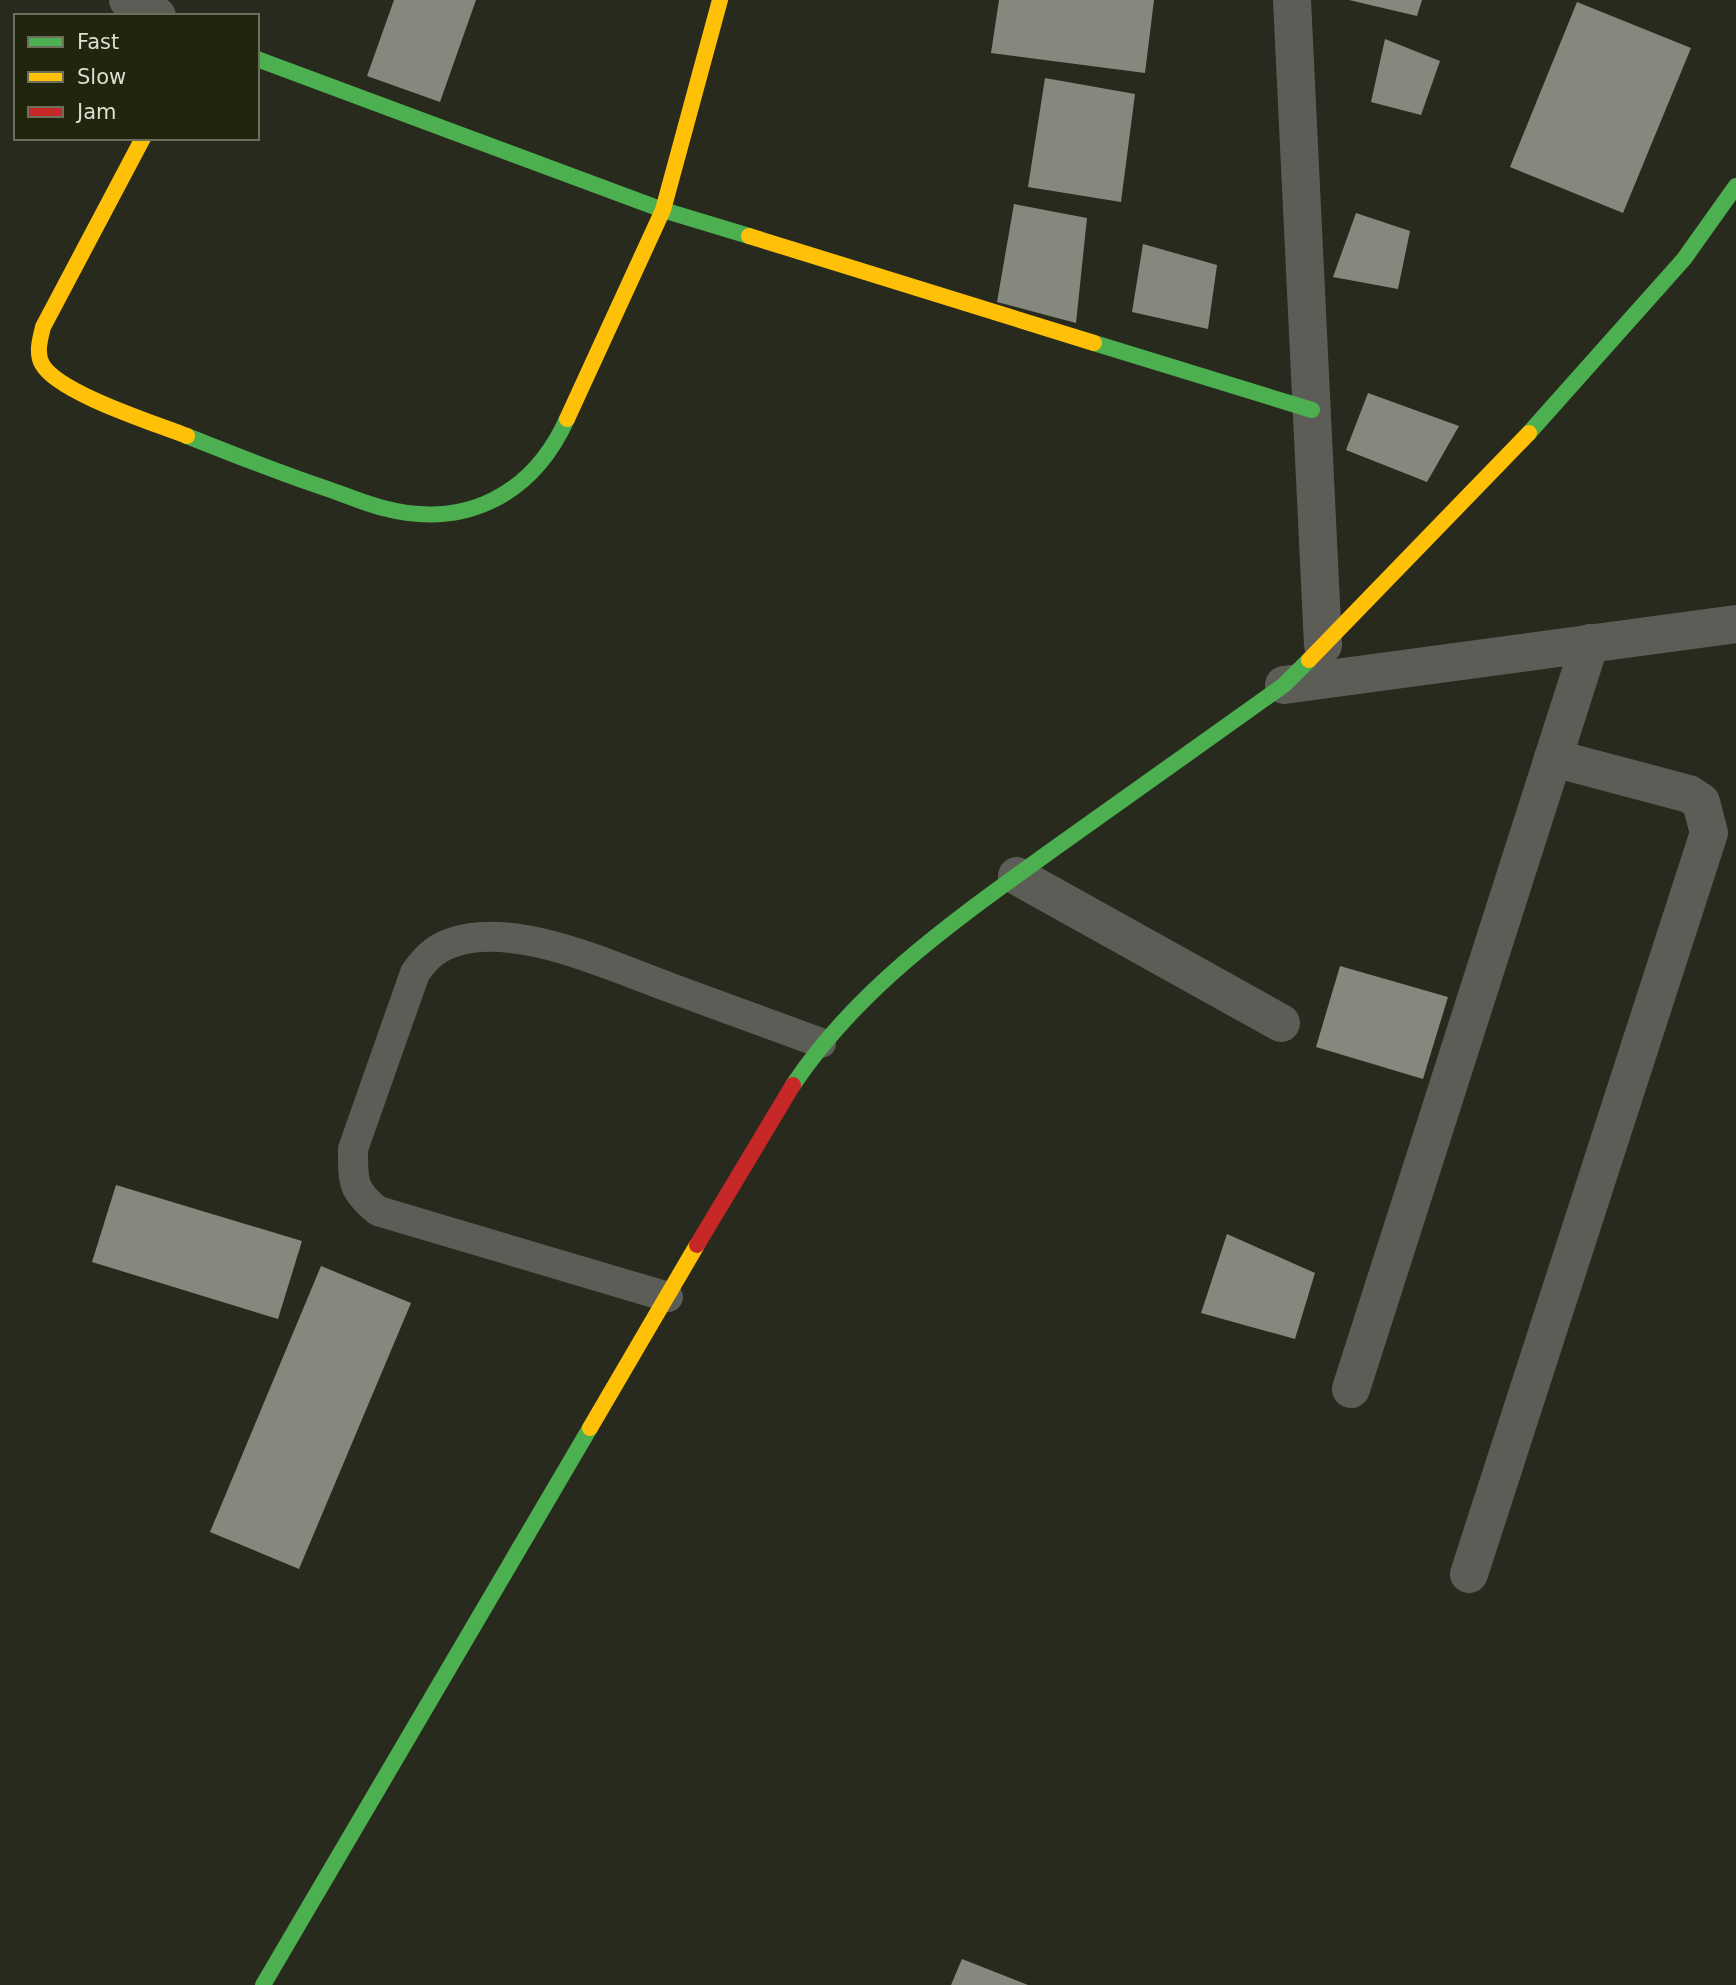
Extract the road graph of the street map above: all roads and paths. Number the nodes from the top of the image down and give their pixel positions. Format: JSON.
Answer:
{"nodes":[{"id":1,"x":128,"y":0,"type":"edge"},
{"id":2,"x":720,"y":0,"type":"edge"},
{"id":3,"x":1292,"y":0,"type":"edge"},
{"id":4,"x":154,"y":14,"type":"edge"},
{"id":5,"x":259,"y":60,"type":"edge"},
{"id":6,"x":142,"y":140,"type":"edge"},
{"id":7,"x":1736,"y":186,"type":"edge"},
{"id":8,"x":663,"y":210,"type":"junction"},
{"id":9,"x":1312,"y":410,"type":"junction"},
{"id":10,"x":1736,"y":624,"type":"edge"},
{"id":11,"x":1590,"y":643,"type":"junction"},
{"id":12,"x":1323,"y":645,"type":"junction"},
{"id":13,"x":1284,"y":685,"type":"junction"},
{"id":14,"x":1553,"y":758,"type":"junction"},
{"id":15,"x":1017,"y":876,"type":"junction"},
{"id":16,"x":1281,"y":1023,"type":"dead end"},
{"id":17,"x":821,"y":1043,"type":"junction"},
{"id":18,"x":668,"y":1297,"type":"junction"},
{"id":19,"x":1351,"y":1389,"type":"dead end"},
{"id":20,"x":1469,"y":1574,"type":"dead end"},
{"id":21,"x":263,"y":1985,"type":"edge"}],
"edges":[{"from":1,"to":4,"type":"street"},
{"from":2,"to":8,"type":"street"},
{"from":3,"to":9,"type":"street"},
{"from":5,"to":8,"type":"street"},
{"from":6,"to":8,"type":"street"},
{"from":7,"to":12,"type":"street"},
{"from":8,"to":9,"type":"street"},
{"from":9,"to":12,"type":"street"},
{"from":10,"to":11,"type":"street"},
{"from":11,"to":13,"type":"street"},
{"from":11,"to":14,"type":"street"},
{"from":12,"to":13,"type":"street"},
{"from":13,"to":15,"type":"street"},
{"from":14,"to":19,"type":"street"},
{"from":14,"to":20,"type":"street"},
{"from":15,"to":16,"type":"street"},
{"from":15,"to":17,"type":"street"},
{"from":17,"to":18,"type":"street"},
{"from":17,"to":18,"type":"lane"},
{"from":18,"to":21,"type":"street"}]}
